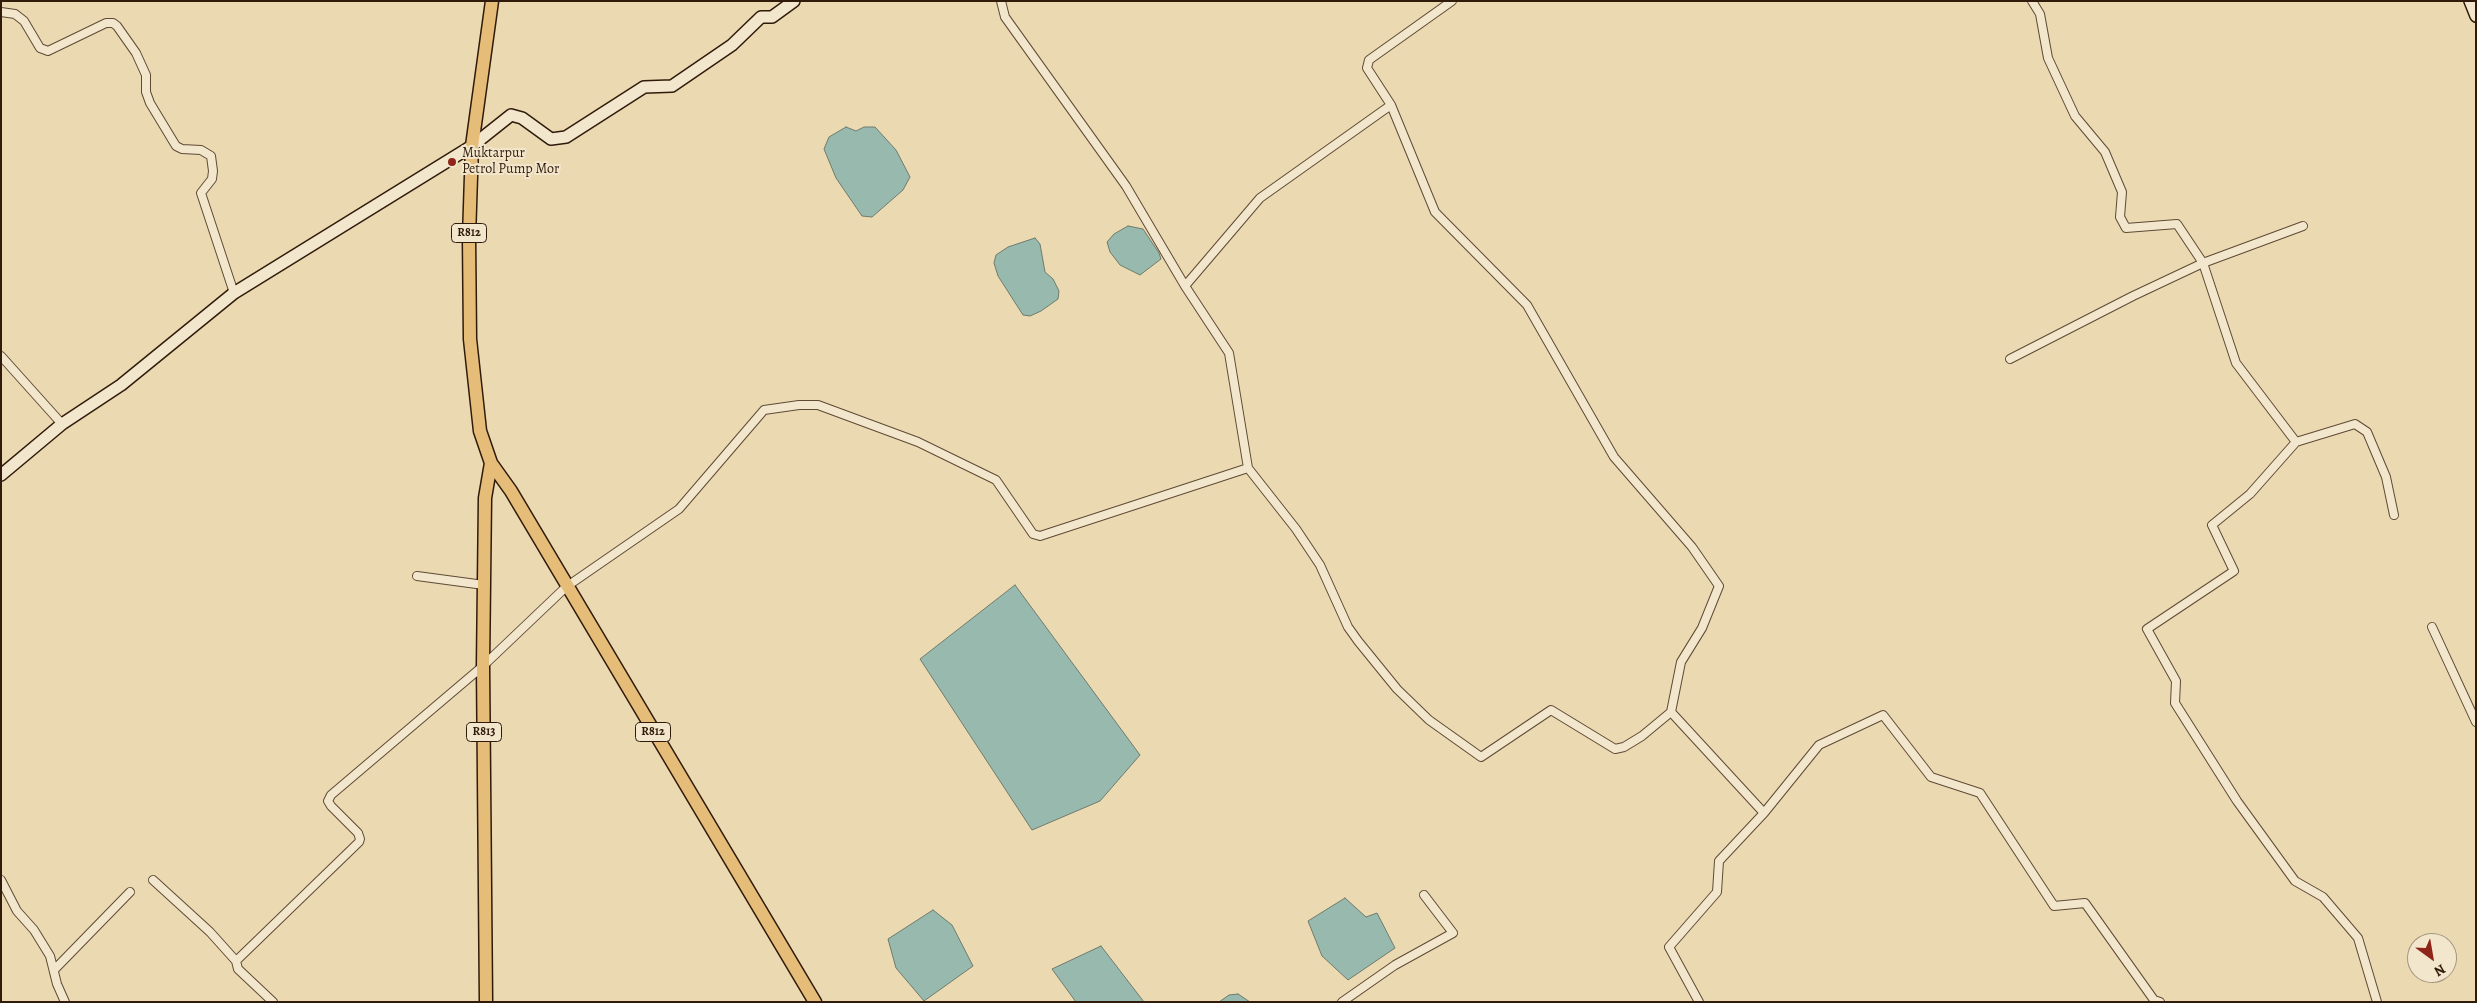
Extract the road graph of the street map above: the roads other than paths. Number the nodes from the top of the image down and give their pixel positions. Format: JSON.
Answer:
{"nodes":[{"id":1,"x":492,"y":1,"type":"edge"},
{"id":2,"x":794,"y":1,"type":"edge"},
{"id":3,"x":1001,"y":1,"type":"edge"},
{"id":4,"x":1452,"y":1,"type":"edge"},
{"id":5,"x":2032,"y":1,"type":"edge"},
{"id":6,"x":2470,"y":1,"type":"edge"},
{"id":7,"x":1,"y":12,"type":"edge"},
{"id":8,"x":2476,"y":16,"type":"edge"},
{"id":9,"x":1391,"y":105,"type":"junction"},
{"id":10,"x":472,"y":146,"type":"junction"},
{"id":11,"x":2303,"y":226,"type":"dead end"},
{"id":12,"x":2203,"y":263,"type":"junction"},
{"id":13,"x":1185,"y":286,"type":"junction"},
{"id":14,"x":234,"y":293,"type":"junction"},
{"id":15,"x":1,"y":356,"type":"edge"},
{"id":16,"x":2010,"y":359,"type":"dead end"},
{"id":17,"x":62,"y":424,"type":"junction"},
{"id":18,"x":2296,"y":442,"type":"junction"},
{"id":19,"x":491,"y":464,"type":"junction"},
{"id":20,"x":1248,"y":468,"type":"junction"},
{"id":21,"x":1,"y":475,"type":"edge"},
{"id":22,"x":2394,"y":515,"type":"dead end"},
{"id":23,"x":417,"y":576,"type":"dead end"},
{"id":24,"x":484,"y":585,"type":"junction"},
{"id":25,"x":566,"y":587,"type":"junction"},
{"id":26,"x":2432,"y":627,"type":"dead end"},
{"id":27,"x":483,"y":666,"type":"junction"},
{"id":28,"x":1671,"y":712,"type":"junction"},
{"id":29,"x":2476,"y":722,"type":"edge"},
{"id":30,"x":1764,"y":813,"type":"junction"},
{"id":31,"x":1,"y":880,"type":"edge"},
{"id":32,"x":154,"y":880,"type":"dead end"},
{"id":33,"x":130,"y":892,"type":"dead end"},
{"id":34,"x":1424,"y":896,"type":"dead end"},
{"id":35,"x":236,"y":961,"type":"junction"},
{"id":36,"x":54,"y":970,"type":"junction"},
{"id":37,"x":64,"y":1002,"type":"edge"},
{"id":38,"x":273,"y":1002,"type":"edge"},
{"id":39,"x":486,"y":1002,"type":"edge"},
{"id":40,"x":815,"y":1002,"type":"edge"},
{"id":41,"x":1342,"y":1002,"type":"edge"},
{"id":42,"x":1699,"y":1002,"type":"edge"},
{"id":43,"x":2160,"y":1002,"type":"edge"},
{"id":44,"x":2377,"y":1002,"type":"edge"}],
"edges":[{"from":1,"to":10,"type":"main road","number":"R812"},
{"from":2,"to":10,"type":"street"},
{"from":3,"to":13,"type":"street"},
{"from":4,"to":9,"type":"street"},
{"from":5,"to":12,"type":"street"},
{"from":6,"to":8,"type":"street"},
{"from":7,"to":14,"type":"street"},
{"from":9,"to":13,"type":"street"},
{"from":9,"to":28,"type":"street"},
{"from":10,"to":14,"type":"street"},
{"from":10,"to":19,"type":"main road","number":"R812"},
{"from":11,"to":12,"type":"street"},
{"from":12,"to":16,"type":"street"},
{"from":12,"to":18,"type":"street"},
{"from":13,"to":20,"type":"street"},
{"from":14,"to":17,"type":"street"},
{"from":15,"to":17,"type":"street"},
{"from":17,"to":21,"type":"street"},
{"from":18,"to":22,"type":"street"},
{"from":18,"to":44,"type":"street"},
{"from":19,"to":24,"type":"main road","number":"R813"},
{"from":19,"to":25,"type":"main road","number":"R812"},
{"from":20,"to":25,"type":"street"},
{"from":20,"to":28,"type":"street"},
{"from":23,"to":24,"type":"street"},
{"from":24,"to":27,"type":"main road","number":"R813"},
{"from":25,"to":27,"type":"street"},
{"from":25,"to":40,"type":"main road","number":"R812"},
{"from":26,"to":29,"type":"street"},
{"from":27,"to":35,"type":"street"},
{"from":27,"to":39,"type":"main road","number":"R813"},
{"from":28,"to":30,"type":"street"},
{"from":30,"to":42,"type":"street"},
{"from":30,"to":43,"type":"street"},
{"from":31,"to":36,"type":"street"},
{"from":32,"to":35,"type":"street"},
{"from":33,"to":36,"type":"street"},
{"from":34,"to":41,"type":"street"},
{"from":35,"to":38,"type":"street"},
{"from":36,"to":37,"type":"street"}]}
